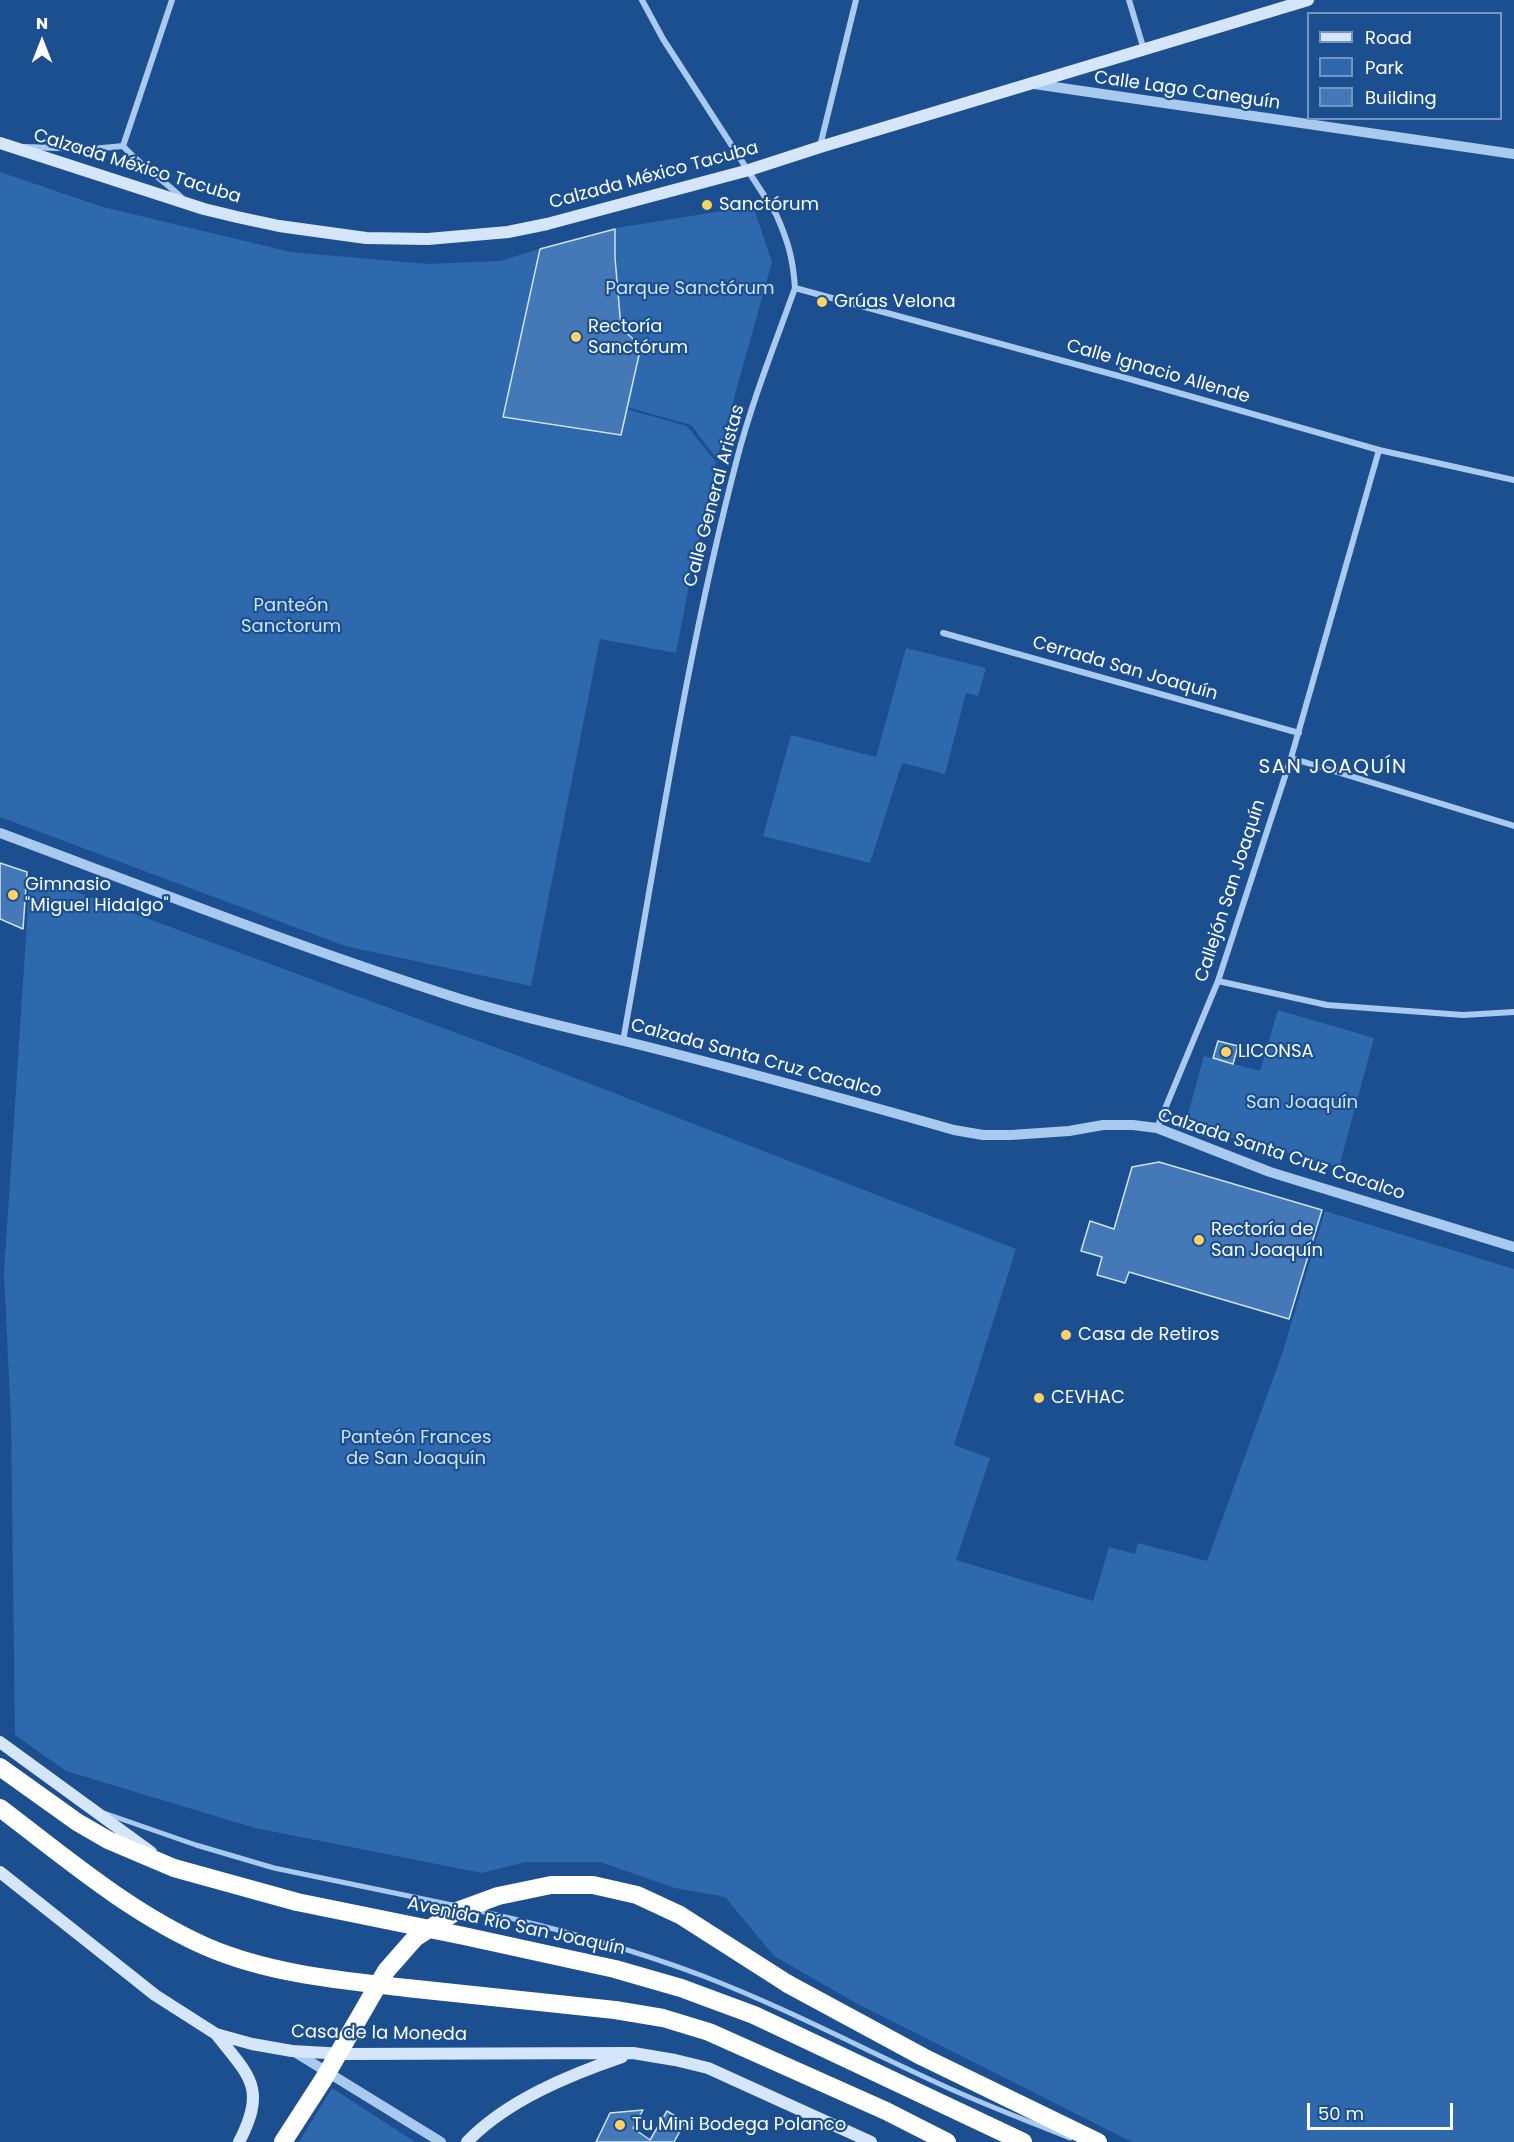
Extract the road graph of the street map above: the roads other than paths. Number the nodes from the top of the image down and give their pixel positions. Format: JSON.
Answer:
{"nodes":[{"id":1,"x":172,"y":0,"type":"edge"},
{"id":2,"x":642,"y":0,"type":"edge"},
{"id":3,"x":856,"y":0,"type":"edge"},
{"id":4,"x":1129,"y":0,"type":"edge"},
{"id":5,"x":1308,"y":0,"type":"edge"},
{"id":6,"x":1143,"y":50,"type":"junction"},
{"id":7,"x":1034,"y":84,"type":"junction"},
{"id":8,"x":3,"y":144,"type":"edge"},
{"id":9,"x":123,"y":146,"type":"junction"},
{"id":10,"x":820,"y":147,"type":"junction"},
{"id":11,"x":1514,"y":154,"type":"edge"},
{"id":12,"x":749,"y":170,"type":"junction"},
{"id":13,"x":187,"y":203,"type":"junction"},
{"id":14,"x":795,"y":288,"type":"junction"},
{"id":15,"x":1379,"y":450,"type":"junction"},
{"id":16,"x":1514,"y":480,"type":"edge"},
{"id":17,"x":943,"y":633,"type":"dead end"},
{"id":18,"x":1299,"y":733,"type":"junction"},
{"id":19,"x":1291,"y":758,"type":"junction"},
{"id":20,"x":1514,"y":826,"type":"edge"},
{"id":21,"x":0,"y":832,"type":"edge"},
{"id":22,"x":1218,"y":981,"type":"junction"},
{"id":23,"x":1514,"y":1012,"type":"edge"},
{"id":24,"x":623,"y":1041,"type":"junction"},
{"id":25,"x":1157,"y":1128,"type":"junction"},
{"id":26,"x":1514,"y":1247,"type":"edge"},
{"id":27,"x":0,"y":1742,"type":"edge"},
{"id":28,"x":0,"y":1767,"type":"edge"},
{"id":29,"x":86,"y":1806,"type":"junction"},
{"id":30,"x":0,"y":1808,"type":"edge"},
{"id":31,"x":174,"y":1868,"type":"junction"},
{"id":32,"x":0,"y":1872,"type":"edge"},
{"id":33,"x":216,"y":2034,"type":"junction"},
{"id":34,"x":292,"y":2051,"type":"junction"},
{"id":35,"x":633,"y":2053,"type":"junction"},
{"id":36,"x":238,"y":2142,"type":"edge"},
{"id":37,"x":283,"y":2142,"type":"edge"},
{"id":38,"x":441,"y":2142,"type":"edge"},
{"id":39,"x":467,"y":2142,"type":"edge"},
{"id":40,"x":871,"y":2142,"type":"edge"},
{"id":41,"x":948,"y":2142,"type":"edge"},
{"id":42,"x":1023,"y":2142,"type":"edge"},
{"id":43,"x":1080,"y":2142,"type":"edge"},
{"id":44,"x":1098,"y":2142,"type":"edge"}],
"edges":[{"from":1,"to":9,"type":"street"},
{"from":2,"to":12,"type":"street","name":"Calle General Aristas"},
{"from":3,"to":10,"type":"street"},
{"from":4,"to":6,"type":"street"},
{"from":5,"to":6,"type":"main road","name":"Calzada México Tacuba"},
{"from":6,"to":7,"type":"main road","name":"Calzada México Tacuba"},
{"from":7,"to":10,"type":"main road","name":"Calzada México Tacuba"},
{"from":7,"to":11,"type":"street","name":"Calle Lago Caneguín"},
{"from":8,"to":9,"type":"street"},
{"from":8,"to":13,"type":"main road","name":"Calzada México Tacuba"},
{"from":9,"to":13,"type":"street"},
{"from":10,"to":12,"type":"main road","name":"Calzada México Tacuba"},
{"from":12,"to":13,"type":"main road","name":"Calzada México Tacuba"},
{"from":12,"to":14,"type":"street","name":"Calle General Aristas"},
{"from":14,"to":15,"type":"street","name":"Calle Ignacio Allende"},
{"from":14,"to":24,"type":"street","name":"Calle General Aristas"},
{"from":15,"to":16,"type":"street","name":"Calle Ignacio Allende"},
{"from":15,"to":18,"type":"street","name":"Callejón San Joaquín"},
{"from":17,"to":18,"type":"street","name":"Cerrada San Joaquín"},
{"from":18,"to":19,"type":"street","name":"Callejón San Joaquín"},
{"from":19,"to":20,"type":"street"},
{"from":19,"to":22,"type":"street","name":"Callejón San Joaquín"},
{"from":21,"to":24,"type":"street","name":"Calzada Santa Cruz Cacalco"},
{"from":22,"to":23,"type":"street"},
{"from":22,"to":25,"type":"street","name":"Callejón San Joaquín"},
{"from":24,"to":25,"type":"street","name":"Calzada Santa Cruz Cacalco"},
{"from":25,"to":26,"type":"street","name":"Calzada Santa Cruz Cacalco"},
{"from":27,"to":29,"type":"main road"},
{"from":28,"to":31,"type":"highway","name":"Avenida Río San Joaquín"},
{"from":29,"to":31,"type":"main road"},
{"from":29,"to":43,"type":"street"},
{"from":30,"to":41,"type":"highway"},
{"from":31,"to":42,"type":"highway","name":"Avenida Río San Joaquín"},
{"from":32,"to":33,"type":"main road","name":"Casa de la Moneda"},
{"from":33,"to":34,"type":"main road","name":"Casa de la Moneda"},
{"from":33,"to":36,"type":"main road"},
{"from":34,"to":35,"type":"main road","name":"Casa de la Moneda"},
{"from":34,"to":38,"type":"street"},
{"from":35,"to":39,"type":"main road"},
{"from":35,"to":40,"type":"main road"},
{"from":37,"to":44,"type":"highway","bridge":true}]}
